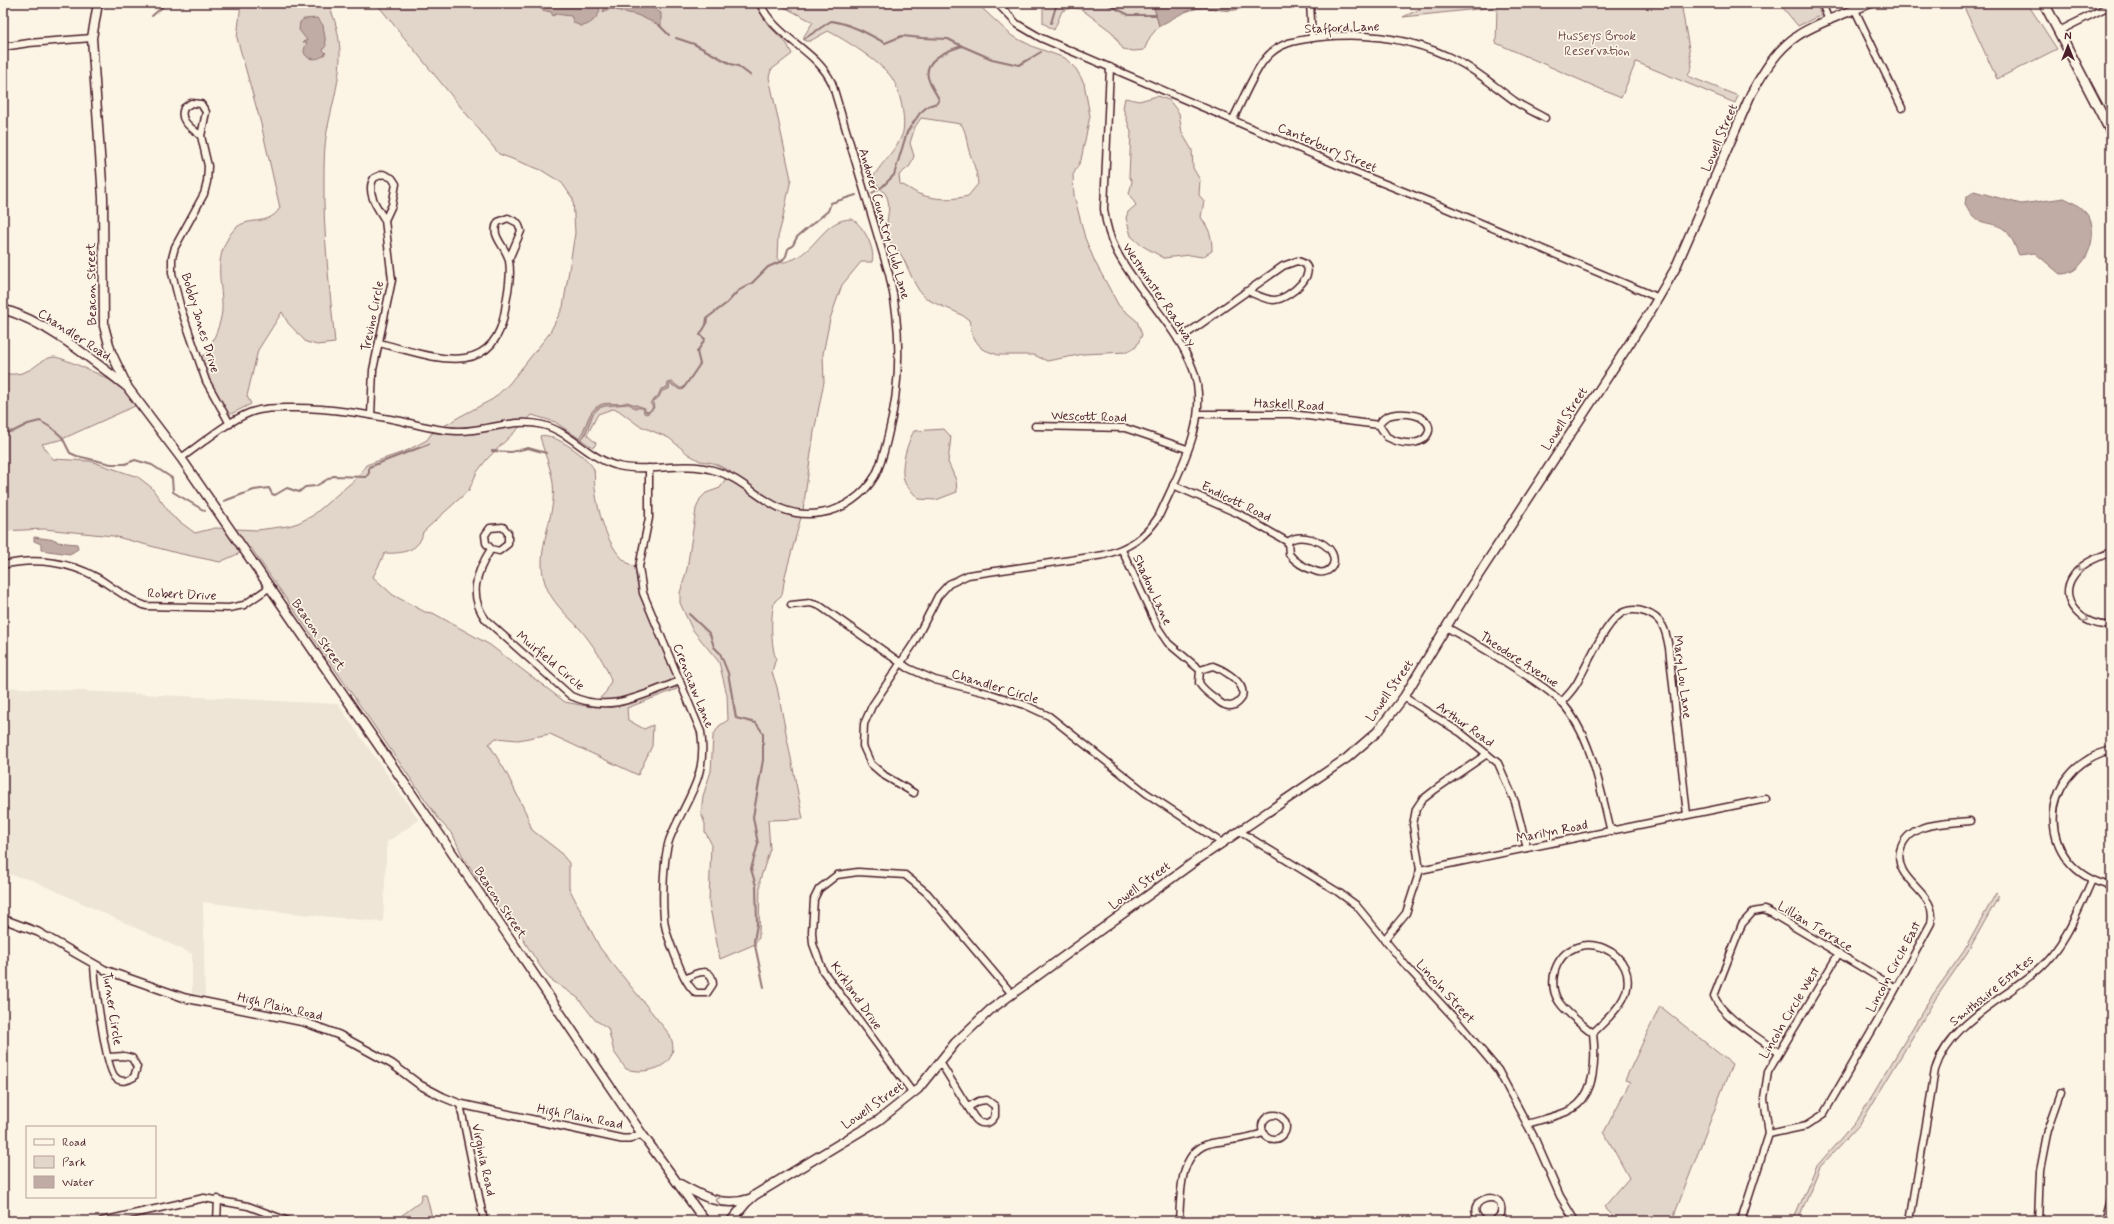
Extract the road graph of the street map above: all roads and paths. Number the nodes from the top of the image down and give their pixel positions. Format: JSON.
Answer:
{"nodes":[{"id":1,"x":98,"y":3,"type":"edge"},
{"id":2,"x":760,"y":3,"type":"edge"},
{"id":3,"x":997,"y":3,"type":"edge"},
{"id":4,"x":1310,"y":3,"type":"edge"},
{"id":5,"x":1822,"y":3,"type":"edge"},
{"id":6,"x":1871,"y":3,"type":"edge"},
{"id":7,"x":2044,"y":3,"type":"edge"},
{"id":8,"x":2110,"y":5,"type":"edge"},
{"id":9,"x":1855,"y":10,"type":"junction"},
{"id":10,"x":1829,"y":21,"type":"junction"},
{"id":11,"x":2059,"y":31,"type":"junction"},
{"id":12,"x":92,"y":38,"type":"junction"},
{"id":13,"x":1312,"y":38,"type":"junction"},
{"id":14,"x":3,"y":47,"type":"edge"},
{"id":15,"x":1110,"y":67,"type":"junction"},
{"id":16,"x":1902,"y":108,"type":"dead end"},
{"id":17,"x":1545,"y":118,"type":"dead end"},
{"id":18,"x":1233,"y":119,"type":"junction"},
{"id":19,"x":2111,"y":132,"type":"edge"},
{"id":20,"x":200,"y":136,"type":"junction"},
{"id":21,"x":385,"y":220,"type":"junction"},
{"id":22,"x":509,"y":259,"type":"junction"},
{"id":23,"x":1247,"y":291,"type":"junction"},
{"id":24,"x":1659,"y":298,"type":"junction"},
{"id":25,"x":3,"y":309,"type":"edge"},
{"id":26,"x":1178,"y":340,"type":"junction"},
{"id":27,"x":379,"y":343,"type":"junction"},
{"id":28,"x":128,"y":388,"type":"junction"},
{"id":29,"x":1198,"y":414,"type":"junction"},
{"id":30,"x":371,"y":415,"type":"junction"},
{"id":31,"x":230,"y":424,"type":"junction"},
{"id":32,"x":1379,"y":424,"type":"junction"},
{"id":33,"x":1035,"y":426,"type":"dead end"},
{"id":34,"x":1187,"y":449,"type":"junction"},
{"id":35,"x":181,"y":458,"type":"junction"},
{"id":36,"x":649,"y":468,"type":"junction"},
{"id":37,"x":1173,"y":485,"type":"junction"},
{"id":38,"x":1288,"y":542,"type":"junction"},
{"id":39,"x":491,"y":549,"type":"junction"},
{"id":40,"x":1122,"y":550,"type":"junction"},
{"id":41,"x":2111,"y":552,"type":"edge"},
{"id":42,"x":3,"y":565,"type":"edge"},
{"id":43,"x":270,"y":587,"type":"junction"},
{"id":44,"x":791,"y":606,"type":"dead end"},
{"id":45,"x":2111,"y":625,"type":"edge"},
{"id":46,"x":1446,"y":627,"type":"junction"},
{"id":47,"x":900,"y":664,"type":"junction"},
{"id":48,"x":1200,"y":670,"type":"junction"},
{"id":49,"x":680,"y":681,"type":"junction"},
{"id":50,"x":1404,"y":697,"type":"junction"},
{"id":51,"x":1562,"y":702,"type":"junction"},
{"id":52,"x":2111,"y":750,"type":"edge"},
{"id":53,"x":1487,"y":754,"type":"junction"},
{"id":54,"x":914,"y":793,"type":"dead end"},
{"id":55,"x":1766,"y":799,"type":"dead end"},
{"id":56,"x":1687,"y":815,"type":"junction"},
{"id":57,"x":1970,"y":821,"type":"dead end"},
{"id":58,"x":1239,"y":831,"type":"junction"},
{"id":59,"x":1610,"y":832,"type":"junction"},
{"id":60,"x":1222,"y":843,"type":"junction"},
{"id":61,"x":1527,"y":848,"type":"junction"},
{"id":62,"x":1420,"y":870,"type":"junction"},
{"id":63,"x":2092,"y":880,"type":"junction"},
{"id":64,"x":2111,"y":886,"type":"edge"},
{"id":65,"x":3,"y":919,"type":"edge"},
{"id":66,"x":1384,"y":940,"type":"junction"},
{"id":67,"x":1839,"y":954,"type":"junction"},
{"id":68,"x":94,"y":965,"type":"junction"},
{"id":69,"x":686,"y":979,"type":"junction"},
{"id":70,"x":1896,"y":988,"type":"junction"},
{"id":71,"x":1012,"y":994,"type":"junction"},
{"id":72,"x":1593,"y":1033,"type":"junction"},
{"id":73,"x":1779,"y":1053,"type":"junction"},
{"id":74,"x":109,"y":1057,"type":"junction"},
{"id":75,"x":940,"y":1062,"type":"junction"},
{"id":76,"x":913,"y":1093,"type":"junction"},
{"id":77,"x":2061,"y":1093,"type":"dead end"},
{"id":78,"x":460,"y":1104,"type":"junction"},
{"id":79,"x":968,"y":1107,"type":"junction"},
{"id":80,"x":1527,"y":1124,"type":"junction"},
{"id":81,"x":1263,"y":1133,"type":"junction"},
{"id":82,"x":642,"y":1134,"type":"junction"},
{"id":83,"x":1769,"y":1134,"type":"junction"},
{"id":84,"x":676,"y":1182,"type":"junction"},
{"id":85,"x":756,"y":1195,"type":"junction"},
{"id":86,"x":218,"y":1199,"type":"junction"},
{"id":87,"x":2111,"y":1200,"type":"edge"},
{"id":88,"x":102,"y":1221,"type":"edge"},
{"id":89,"x":217,"y":1221,"type":"edge"},
{"id":90,"x":288,"y":1221,"type":"edge"},
{"id":91,"x":484,"y":1221,"type":"edge"},
{"id":92,"x":705,"y":1221,"type":"edge"},
{"id":93,"x":731,"y":1221,"type":"edge"},
{"id":94,"x":1178,"y":1221,"type":"edge"},
{"id":95,"x":1482,"y":1221,"type":"edge"},
{"id":96,"x":1496,"y":1221,"type":"edge"},
{"id":97,"x":1575,"y":1221,"type":"edge"},
{"id":98,"x":1742,"y":1221,"type":"edge"},
{"id":99,"x":1910,"y":1221,"type":"edge"},
{"id":100,"x":2038,"y":1221,"type":"edge"},
{"id":101,"x":2105,"y":1221,"type":"edge"}],
"edges":[{"from":1,"to":12,"type":"main road","name":"Beacon Street"},
{"from":2,"to":36,"type":"street","name":"Andover Country Club Lane"},
{"from":3,"to":15,"type":"street","name":"Canterbury Street"},
{"from":4,"to":13,"type":"street"},
{"from":5,"to":10,"type":"street"},
{"from":6,"to":9,"type":"main road","name":"Lowell Street"},
{"from":7,"to":11,"type":"main road"},
{"from":8,"to":11,"type":"street"},
{"from":9,"to":10,"type":"main road","name":"Lowell Street"},
{"from":9,"to":16,"type":"street"},
{"from":10,"to":24,"type":"main road","name":"Lowell Street"},
{"from":11,"to":19,"type":"main road"},
{"from":12,"to":14,"type":"street"},
{"from":12,"to":28,"type":"main road","name":"Beacon Street"},
{"from":13,"to":17,"type":"street","name":"Stafford Lane"},
{"from":13,"to":18,"type":"street","name":"Stafford Lane"},
{"from":15,"to":18,"type":"street","name":"Canterbury Street"},
{"from":15,"to":26,"type":"street","name":"Westminster Roadway"},
{"from":18,"to":24,"type":"street","name":"Canterbury Street"},
{"from":20,"to":20,"type":"street"},
{"from":20,"to":31,"type":"street","name":"Bobby Jones Drive"},
{"from":21,"to":21,"type":"street","name":"Trevino Circle"},
{"from":21,"to":27,"type":"street","name":"Trevino Circle"},
{"from":22,"to":22,"type":"street"},
{"from":22,"to":27,"type":"street"},
{"from":23,"to":23,"type":"street"},
{"from":23,"to":26,"type":"street"},
{"from":24,"to":46,"type":"main road","name":"Lowell Street"},
{"from":25,"to":28,"type":"main road","name":"Chandler Road"},
{"from":26,"to":29,"type":"street","name":"Westminster Roadway"},
{"from":27,"to":30,"type":"street","name":"Trevino Circle"},
{"from":28,"to":35,"type":"main road","name":"Beacon Street"},
{"from":29,"to":32,"type":"street","name":"Haskell Road"},
{"from":29,"to":34,"type":"street","name":"Westminster Roadway"},
{"from":30,"to":31,"type":"street","name":"Andover Country Club Lane"},
{"from":30,"to":36,"type":"street","name":"Andover Country Club Lane"},
{"from":31,"to":35,"type":"street","name":"Andover Country Club Lane"},
{"from":32,"to":32,"type":"street"},
{"from":33,"to":34,"type":"street","name":"Wescott Road"},
{"from":34,"to":37,"type":"street","name":"Westminster Roadway"},
{"from":35,"to":43,"type":"main road","name":"Beacon Street"},
{"from":36,"to":49,"type":"street","name":"Crenshaw Lane"},
{"from":37,"to":38,"type":"street","name":"Endicott Road"},
{"from":37,"to":40,"type":"street","name":"Westminster Roadway"},
{"from":38,"to":38,"type":"street"},
{"from":39,"to":39,"type":"street"},
{"from":39,"to":49,"type":"street","name":"Muirfield Circle"},
{"from":40,"to":47,"type":"street","name":"Westminster Roadway"},
{"from":40,"to":48,"type":"street","name":"Shadow Lane"},
{"from":41,"to":45,"type":"street","one_way":true},
{"from":42,"to":43,"type":"street","name":"Robert Drive"},
{"from":43,"to":82,"type":"main road","name":"Beacon Street"},
{"from":44,"to":47,"type":"street","name":"Chandler Circle"},
{"from":46,"to":50,"type":"main road","name":"Lowell Street"},
{"from":46,"to":51,"type":"street","name":"Theodore Avenue"},
{"from":47,"to":54,"type":"street","name":"Westminster Roadway"},
{"from":47,"to":60,"type":"street","name":"Chandler Circle"},
{"from":48,"to":48,"type":"street"},
{"from":49,"to":69,"type":"street","name":"Crenshaw Lane"},
{"from":50,"to":53,"type":"street","name":"Arthur Road"},
{"from":50,"to":58,"type":"main road","name":"Lowell Street"},
{"from":51,"to":56,"type":"street","name":"Mary Lou Lane"},
{"from":51,"to":59,"type":"street","name":"Theodore Avenue"},
{"from":52,"to":63,"type":"street"},
{"from":53,"to":61,"type":"street","name":"Arthur Road"},
{"from":53,"to":62,"type":"street"},
{"from":55,"to":56,"type":"street","name":"Marilyn Road"},
{"from":56,"to":59,"type":"street","name":"Marilyn Road"},
{"from":57,"to":70,"type":"street","name":"Lincoln Circle East"},
{"from":58,"to":60,"type":"main road","name":"Lowell Street"},
{"from":58,"to":66,"type":"street","name":"Lincoln Street"},
{"from":59,"to":61,"type":"street","name":"Marilyn Road"},
{"from":60,"to":71,"type":"main road","name":"Lowell Street"},
{"from":61,"to":62,"type":"street","name":"Marilyn Road"},
{"from":62,"to":66,"type":"street"},
{"from":63,"to":64,"type":"street"},
{"from":63,"to":99,"type":"street","name":"Smithshire Estates"},
{"from":65,"to":68,"type":"street","name":"High Plain Road"},
{"from":66,"to":80,"type":"street","name":"Lincoln Street"},
{"from":67,"to":70,"type":"street","name":"Lillian Terrace"},
{"from":67,"to":73,"type":"street","name":"Lincoln Circle West"},
{"from":67,"to":73,"type":"street","name":"Lillian Terrace"},
{"from":68,"to":74,"type":"street","name":"Turner Circle"},
{"from":68,"to":78,"type":"street","name":"High Plain Road"},
{"from":69,"to":69,"type":"street","name":"Crenshaw Lane"},
{"from":70,"to":83,"type":"street","name":"Lincoln Circle East"},
{"from":71,"to":75,"type":"main road","name":"Lowell Street"},
{"from":71,"to":76,"type":"street","name":"Kirkland Drive"},
{"from":72,"to":72,"type":"street"},
{"from":72,"to":80,"type":"street"},
{"from":73,"to":83,"type":"street","name":"Lincoln Circle West"},
{"from":74,"to":74,"type":"street","name":"Turner Circle"},
{"from":75,"to":76,"type":"main road","name":"Lowell Street"},
{"from":75,"to":79,"type":"street"},
{"from":76,"to":85,"type":"main road","name":"Lowell Street"},
{"from":77,"to":100,"type":"street"},
{"from":78,"to":82,"type":"street","name":"High Plain Road"},
{"from":78,"to":91,"type":"street","name":"Virginia Road"},
{"from":79,"to":79,"type":"street"},
{"from":80,"to":97,"type":"street","name":"Lincoln Street"},
{"from":81,"to":81,"type":"street"},
{"from":81,"to":94,"type":"street"},
{"from":82,"to":84,"type":"main road","name":"Beacon Street"},
{"from":83,"to":98,"type":"street"},
{"from":85,"to":84,"type":"main road","one_way":true},
{"from":84,"to":92,"type":"main road","name":"Beacon Street"},
{"from":85,"to":93,"type":"main road","name":"Lowell Street"},
{"from":86,"to":88,"type":"street"},
{"from":86,"to":89,"type":"street"},
{"from":86,"to":90,"type":"street"},
{"from":87,"to":101,"type":"street"},
{"from":95,"to":96,"type":"street"}]}
